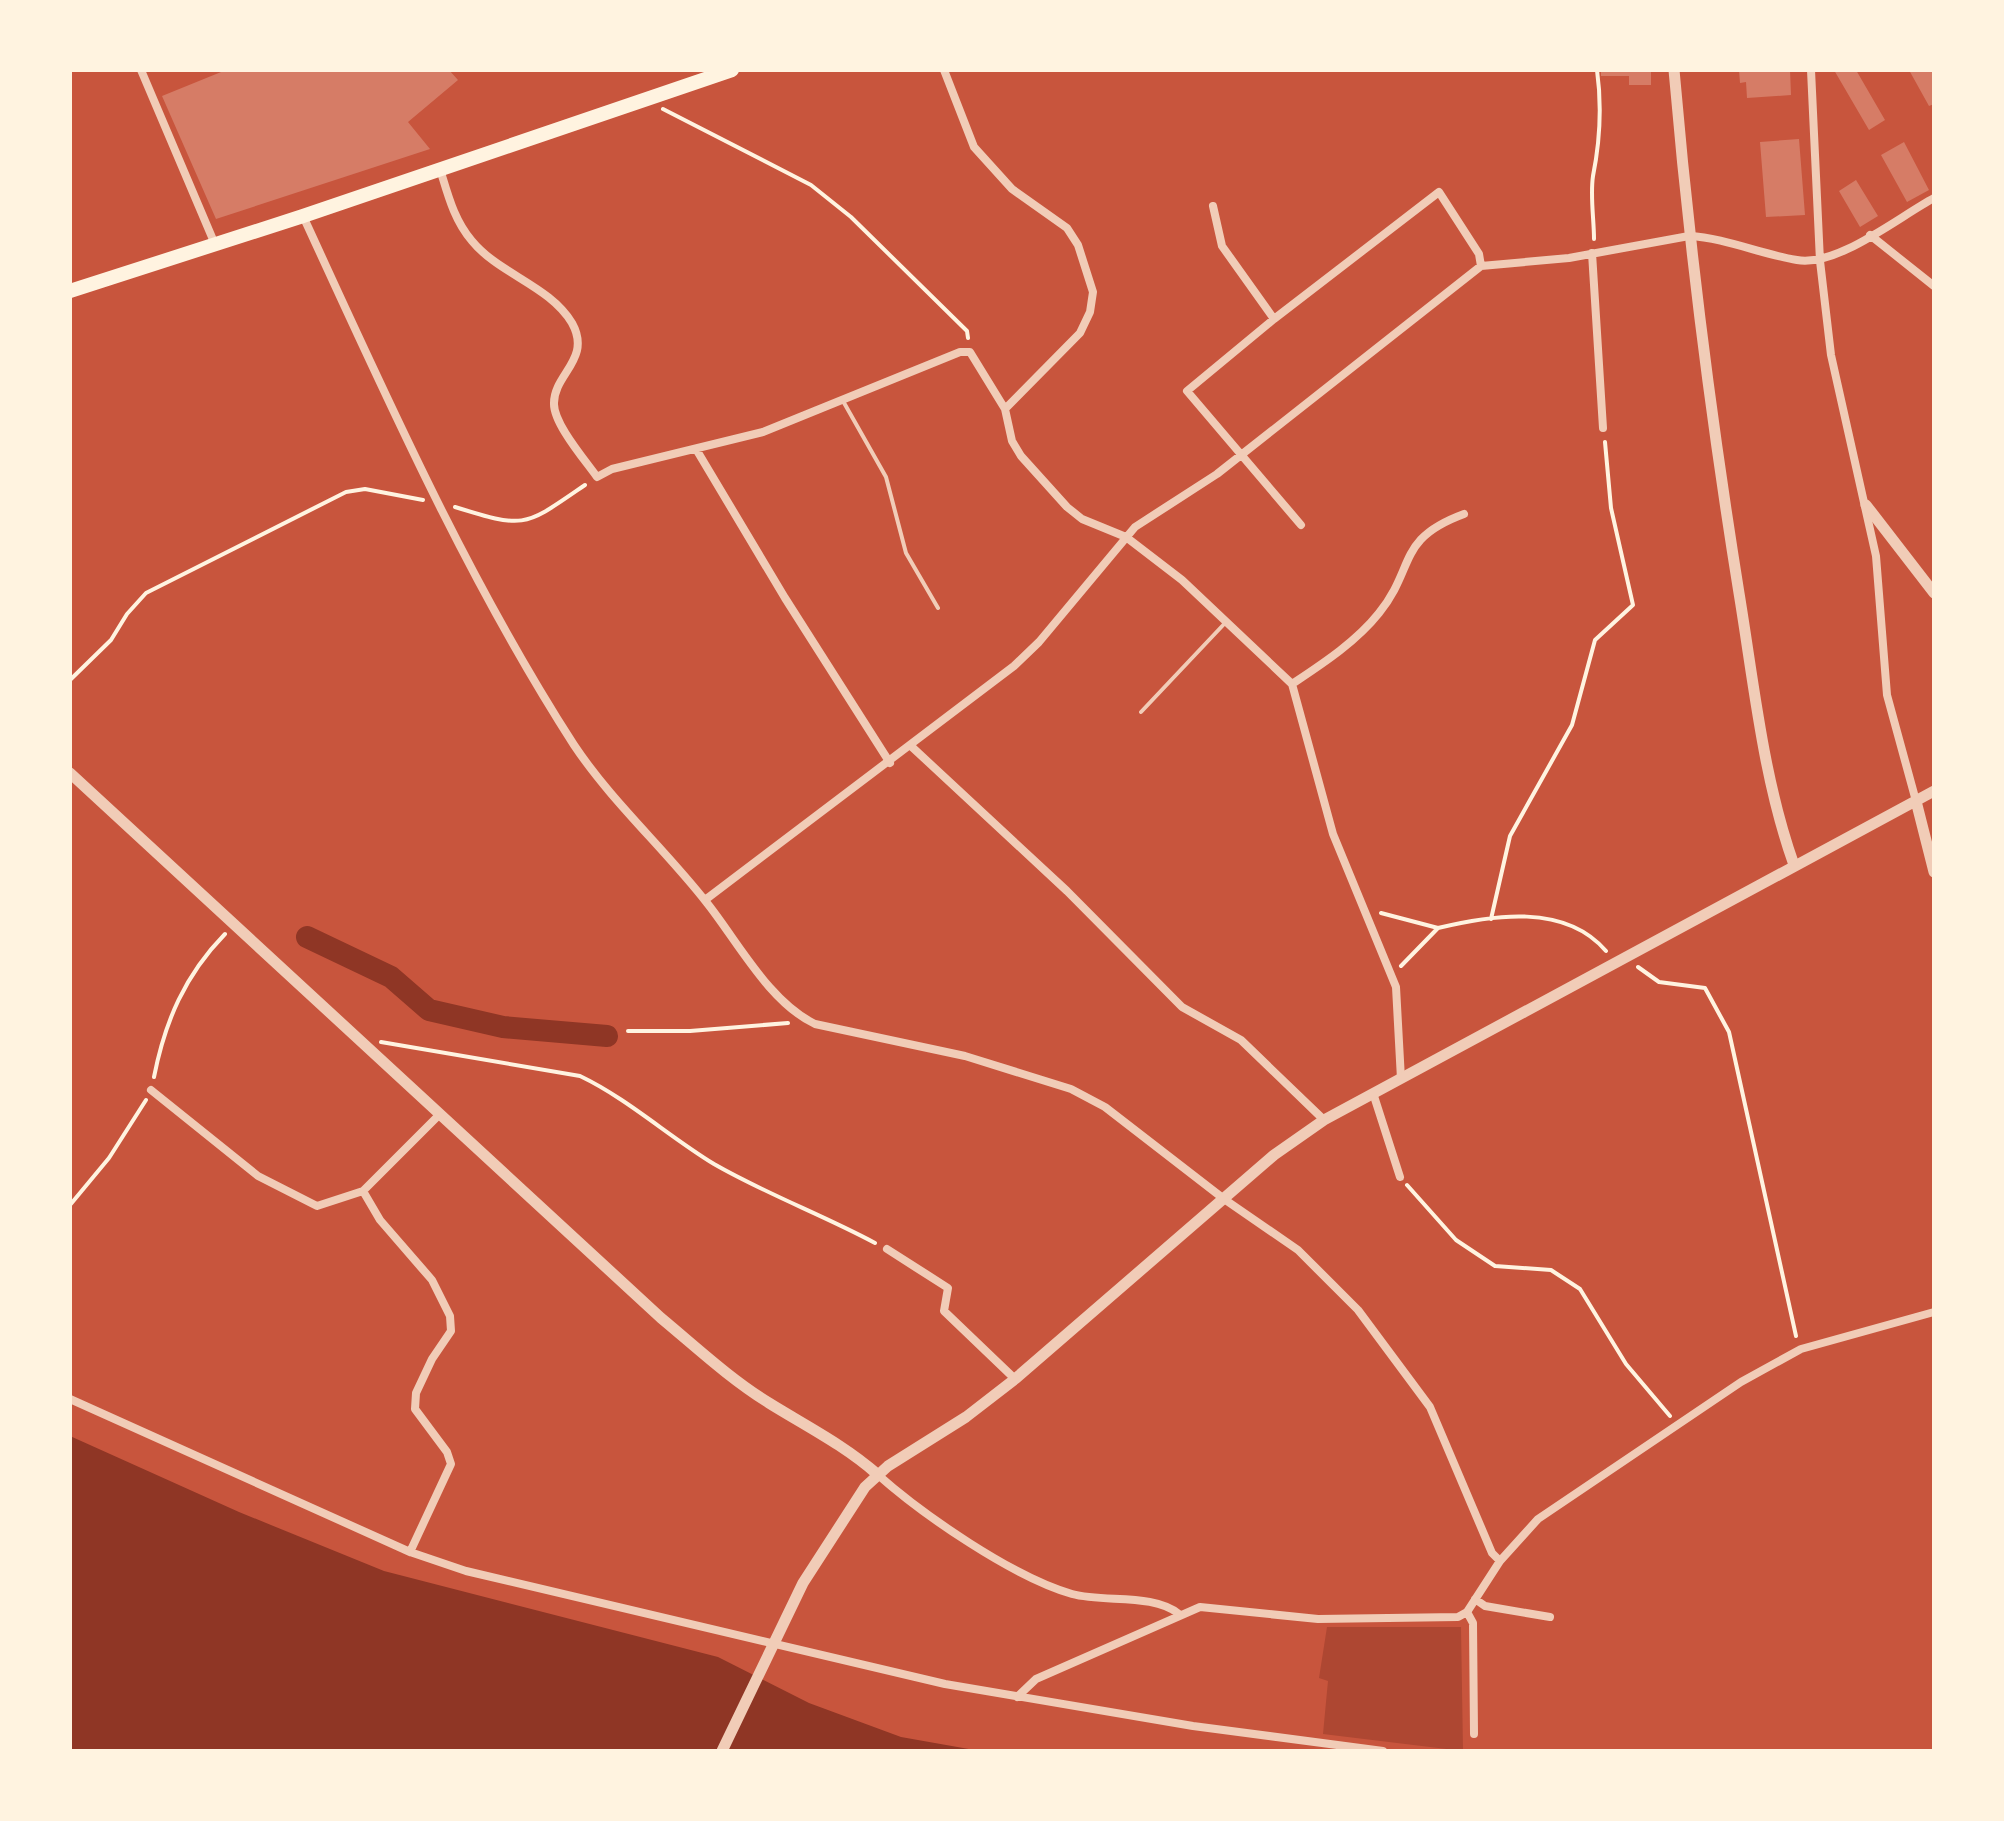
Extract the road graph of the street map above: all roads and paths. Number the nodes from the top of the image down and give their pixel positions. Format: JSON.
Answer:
{"nodes":[{"id":1,"x":141,"y":70,"type":"edge"},
{"id":2,"x":732,"y":70,"type":"edge"},
{"id":3,"x":944,"y":70,"type":"edge"},
{"id":4,"x":1597,"y":70,"type":"edge"},
{"id":5,"x":1674,"y":70,"type":"edge"},
{"id":6,"x":1811,"y":70,"type":"edge"},
{"id":7,"x":654,"y":96,"type":"junction"},
{"id":8,"x":440,"y":169,"type":"junction"},
{"id":9,"x":1934,"y":198,"type":"edge"},
{"id":10,"x":1213,"y":206,"type":"dead end"},
{"id":11,"x":303,"y":216,"type":"junction"},
{"id":12,"x":1870,"y":235,"type":"junction"},
{"id":13,"x":1689,"y":236,"type":"junction"},
{"id":14,"x":214,"y":242,"type":"junction"},
{"id":15,"x":1592,"y":253,"type":"junction"},
{"id":16,"x":1820,"y":261,"type":"junction"},
{"id":17,"x":1481,"y":266,"type":"junction"},
{"id":18,"x":1934,"y":286,"type":"edge"},
{"id":19,"x":70,"y":291,"type":"edge"},
{"id":20,"x":1274,"y":319,"type":"junction"},
{"id":21,"x":970,"y":352,"type":"junction"},
{"id":22,"x":842,"y":399,"type":"junction"},
{"id":23,"x":1005,"y":409,"type":"junction"},
{"id":24,"x":1603,"y":428,"type":"joint"},
{"id":25,"x":696,"y":449,"type":"junction"},
{"id":26,"x":1243,"y":453,"type":"junction"},
{"id":27,"x":597,"y":477,"type":"junction"},
{"id":28,"x":439,"y":503,"type":"junction"},
{"id":29,"x":1866,"y":505,"type":"junction"},
{"id":30,"x":1464,"y":514,"type":"dead end"},
{"id":31,"x":1301,"y":525,"type":"dead end"},
{"id":32,"x":1126,"y":537,"type":"junction"},
{"id":33,"x":1934,"y":593,"type":"edge"},
{"id":34,"x":938,"y":608,"type":"dead end"},
{"id":35,"x":1228,"y":620,"type":"junction"},
{"id":36,"x":70,"y":680,"type":"edge"},
{"id":37,"x":1292,"y":684,"type":"junction"},
{"id":38,"x":1141,"y":712,"type":"dead end"},
{"id":39,"x":912,"y":747,"type":"junction"},
{"id":40,"x":890,"y":763,"type":"junction"},
{"id":41,"x":70,"y":773,"type":"edge"},
{"id":42,"x":1934,"y":791,"type":"edge"},
{"id":43,"x":1916,"y":801,"type":"junction"},
{"id":44,"x":1794,"y":865,"type":"junction"},
{"id":45,"x":1934,"y":872,"type":"edge"},
{"id":46,"x":705,"y":900,"type":"junction"},
{"id":47,"x":1368,"y":915,"type":"junction"},
{"id":48,"x":1491,"y":919,"type":"junction"},
{"id":49,"x":235,"y":923,"type":"junction"},
{"id":50,"x":1438,"y":928,"type":"junction"},
{"id":51,"x":1628,"y":957,"type":"junction"},
{"id":52,"x":1615,"y":962,"type":"junction"},
{"id":53,"x":1391,"y":970,"type":"junction"},
{"id":54,"x":801,"y":1017,"type":"junction"},
{"id":55,"x":628,"y":1031,"type":"dead end"},
{"id":56,"x":363,"y":1046,"type":"junction"},
{"id":57,"x":1401,"y":1079,"type":"junction"},
{"id":58,"x":151,"y":1090,"type":"junction"},
{"id":59,"x":1373,"y":1093,"type":"junction"},
{"id":60,"x":439,"y":1115,"type":"junction"},
{"id":61,"x":1324,"y":1120,"type":"junction"},
{"id":62,"x":1400,"y":1177,"type":"joint"},
{"id":63,"x":363,"y":1191,"type":"junction"},
{"id":64,"x":1224,"y":1199,"type":"junction"},
{"id":65,"x":70,"y":1205,"type":"edge"},
{"id":66,"x":887,"y":1249,"type":"joint"},
{"id":67,"x":1934,"y":1312,"type":"edge"},
{"id":68,"x":1801,"y":1349,"type":"junction"},
{"id":69,"x":1015,"y":1379,"type":"junction"},
{"id":70,"x":70,"y":1399,"type":"edge"},
{"id":71,"x":1677,"y":1424,"type":"junction"},
{"id":72,"x":877,"y":1474,"type":"junction"},
{"id":73,"x":410,"y":1552,"type":"junction"},
{"id":74,"x":1500,"y":1561,"type":"junction"},
{"id":75,"x":1475,"y":1599,"type":"junction"},
{"id":76,"x":1467,"y":1612,"type":"junction"},
{"id":77,"x":1179,"y":1614,"type":"junction"},
{"id":78,"x":1550,"y":1617,"type":"dead end"},
{"id":79,"x":774,"y":1643,"type":"junction"},
{"id":80,"x":1017,"y":1697,"type":"junction"},
{"id":81,"x":1474,"y":1734,"type":"dead end"},
{"id":82,"x":722,"y":1751,"type":"edge"},
{"id":83,"x":1383,"y":1751,"type":"edge"}],
"edges":[{"from":1,"to":14,"type":"street"},
{"from":2,"to":7,"type":"highway"},
{"from":3,"to":23,"type":"street"},
{"from":4,"to":15,"type":"path"},
{"from":5,"to":13,"type":"street"},
{"from":6,"to":16,"type":"street"},
{"from":7,"to":8,"type":"highway"},
{"from":7,"to":21,"type":"path"},
{"from":8,"to":11,"type":"highway"},
{"from":8,"to":27,"type":"street"},
{"from":9,"to":12,"type":"street"},
{"from":10,"to":20,"type":"street"},
{"from":11,"to":14,"type":"highway"},
{"from":11,"to":28,"type":"street"},
{"from":12,"to":16,"type":"street"},
{"from":12,"to":18,"type":"street"},
{"from":13,"to":15,"type":"street"},
{"from":13,"to":16,"type":"street"},
{"from":13,"to":44,"type":"street"},
{"from":14,"to":19,"type":"highway"},
{"from":15,"to":17,"type":"street"},
{"from":15,"to":24,"type":"street"},
{"from":16,"to":29,"type":"street"},
{"from":17,"to":20,"type":"street"},
{"from":17,"to":26,"type":"street"},
{"from":20,"to":26,"type":"street"},
{"from":21,"to":22,"type":"street"},
{"from":21,"to":23,"type":"street"},
{"from":22,"to":25,"type":"street"},
{"from":22,"to":34,"type":"lane"},
{"from":23,"to":32,"type":"street"},
{"from":24,"to":48,"type":"path"},
{"from":25,"to":27,"type":"street"},
{"from":25,"to":40,"type":"street"},
{"from":26,"to":31,"type":"street"},
{"from":26,"to":32,"type":"street"},
{"from":27,"to":28,"type":"path"},
{"from":28,"to":36,"type":"path"},
{"from":28,"to":46,"type":"street"},
{"from":29,"to":33,"type":"street"},
{"from":29,"to":43,"type":"street"},
{"from":30,"to":37,"type":"street"},
{"from":32,"to":35,"type":"street"},
{"from":32,"to":39,"type":"street"},
{"from":35,"to":37,"type":"street"},
{"from":35,"to":38,"type":"lane"},
{"from":37,"to":47,"type":"street"},
{"from":39,"to":40,"type":"street"},
{"from":39,"to":61,"type":"street"},
{"from":40,"to":46,"type":"street"},
{"from":41,"to":49,"type":"street"},
{"from":42,"to":43,"type":"street"},
{"from":43,"to":44,"type":"street"},
{"from":43,"to":45,"type":"street"},
{"from":44,"to":51,"type":"street"},
{"from":46,"to":54,"type":"street"},
{"from":47,"to":50,"type":"path"},
{"from":47,"to":53,"type":"street"},
{"from":48,"to":50,"type":"path"},
{"from":48,"to":52,"type":"path"},
{"from":49,"to":56,"type":"street"},
{"from":49,"to":58,"type":"path"},
{"from":50,"to":53,"type":"path"},
{"from":51,"to":52,"type":"street"},
{"from":51,"to":68,"type":"path"},
{"from":52,"to":57,"type":"street"},
{"from":53,"to":57,"type":"street"},
{"from":54,"to":55,"type":"path"},
{"from":54,"to":64,"type":"street"},
{"from":56,"to":60,"type":"street"},
{"from":56,"to":66,"type":"path"},
{"from":57,"to":59,"type":"street"},
{"from":58,"to":63,"type":"street"},
{"from":58,"to":65,"type":"path"},
{"from":59,"to":61,"type":"street"},
{"from":59,"to":62,"type":"street"},
{"from":60,"to":63,"type":"street"},
{"from":60,"to":72,"type":"street"},
{"from":61,"to":64,"type":"street"},
{"from":62,"to":71,"type":"path"},
{"from":63,"to":73,"type":"street"},
{"from":64,"to":69,"type":"street"},
{"from":64,"to":74,"type":"street"},
{"from":66,"to":69,"type":"street"},
{"from":67,"to":68,"type":"street"},
{"from":68,"to":71,"type":"street"},
{"from":69,"to":72,"type":"street"},
{"from":70,"to":73,"type":"street"},
{"from":71,"to":74,"type":"street"},
{"from":72,"to":77,"type":"street"},
{"from":72,"to":79,"type":"street"},
{"from":73,"to":79,"type":"street"},
{"from":74,"to":75,"type":"street"},
{"from":75,"to":76,"type":"street"},
{"from":75,"to":78,"type":"street"},
{"from":76,"to":77,"type":"street"},
{"from":76,"to":81,"type":"street"},
{"from":77,"to":80,"type":"street"},
{"from":79,"to":80,"type":"street"},
{"from":79,"to":82,"type":"street"},
{"from":80,"to":83,"type":"street"}]}
